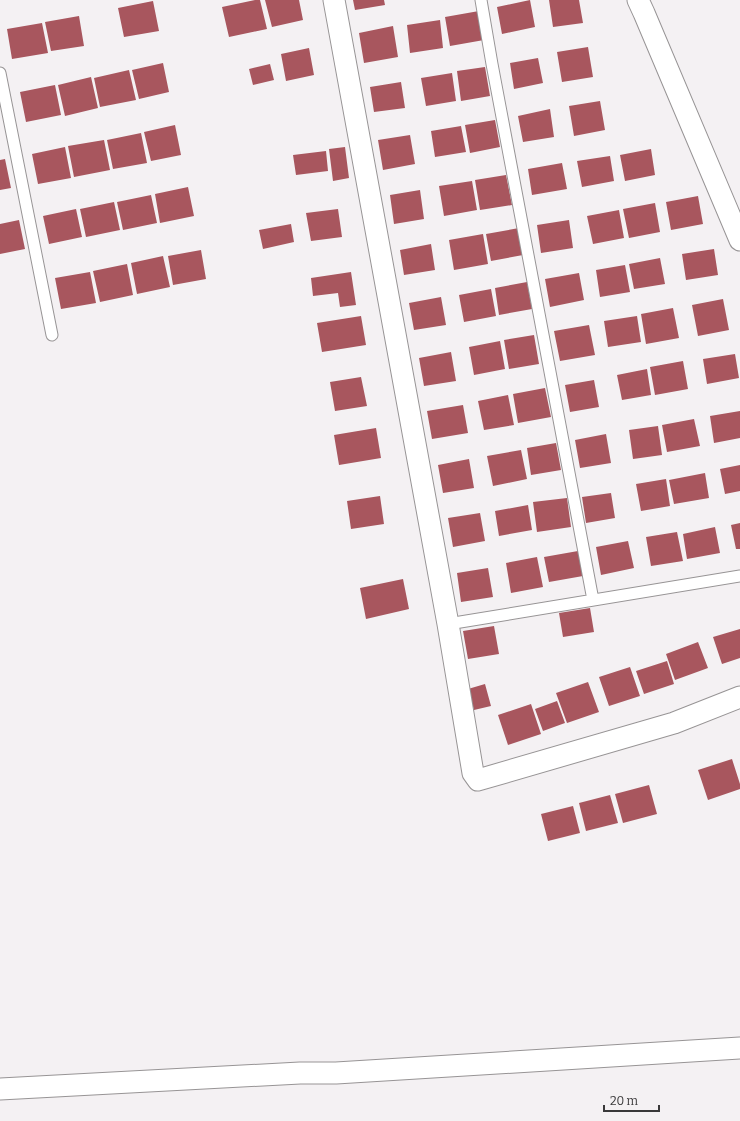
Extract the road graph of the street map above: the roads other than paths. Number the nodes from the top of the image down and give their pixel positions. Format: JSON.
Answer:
{"nodes":[{"id":1,"x":334,"y":0,"type":"edge"},
{"id":2,"x":481,"y":0,"type":"edge"},
{"id":3,"x":638,"y":0,"type":"edge"},
{"id":4,"x":0,"y":73,"type":"edge"},
{"id":5,"x":740,"y":240,"type":"edge"},
{"id":6,"x":52,"y":335,"type":"dead end"},
{"id":7,"x":740,"y":576,"type":"edge"},
{"id":8,"x":593,"y":600,"type":"junction"},
{"id":9,"x":448,"y":624,"type":"junction"},
{"id":10,"x":740,"y":697,"type":"edge"},
{"id":11,"x":740,"y":1048,"type":"edge"},
{"id":12,"x":0,"y":1089,"type":"edge"}],
"edges":[{"from":1,"to":9,"type":"street"},
{"from":2,"to":8,"type":"lane"},
{"from":3,"to":5,"type":"street"},
{"from":4,"to":6,"type":"lane"},
{"from":7,"to":8,"type":"lane"},
{"from":8,"to":9,"type":"lane"},
{"from":9,"to":10,"type":"street"},
{"from":11,"to":12,"type":"street"}]}
